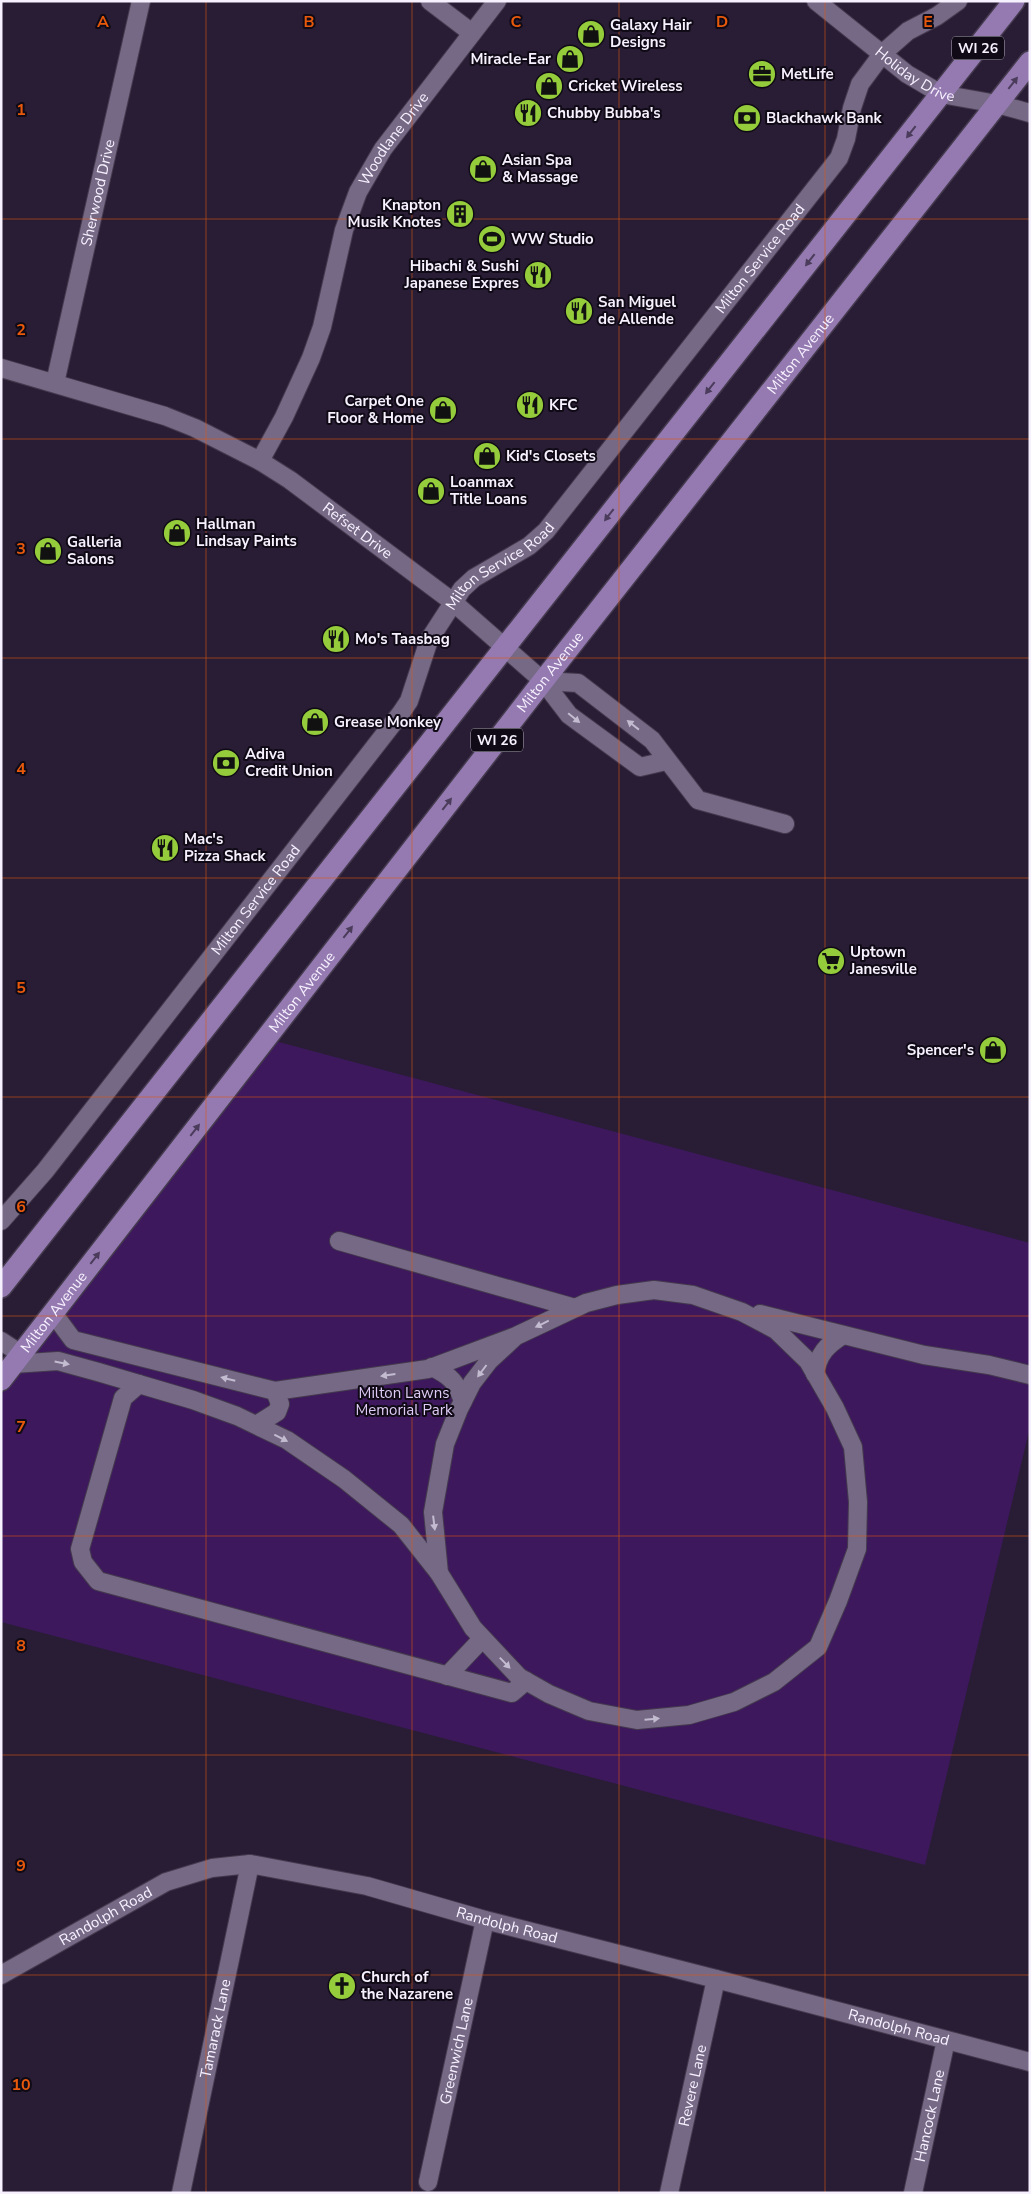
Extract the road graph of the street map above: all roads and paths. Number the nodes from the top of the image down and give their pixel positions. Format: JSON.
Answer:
{"nodes":[{"id":1,"x":141,"y":1,"type":"edge"},
{"id":2,"x":430,"y":1,"type":"edge"},
{"id":3,"x":497,"y":1,"type":"edge"},
{"id":4,"x":816,"y":1,"type":"edge"},
{"id":5,"x":958,"y":1,"type":"edge"},
{"id":6,"x":1014,"y":1,"type":"edge"},
{"id":7,"x":472,"y":33,"type":"junction"},
{"id":8,"x":884,"y":53,"type":"junction"},
{"id":9,"x":1030,"y":62,"type":"edge"},
{"id":10,"x":941,"y":94,"type":"junction"},
{"id":11,"x":996,"y":104,"type":"junction"},
{"id":12,"x":1030,"y":113,"type":"edge"},
{"id":13,"x":1,"y":368,"type":"edge"},
{"id":14,"x":55,"y":383,"type":"junction"},
{"id":15,"x":260,"y":460,"type":"junction"},
{"id":16,"x":453,"y":602,"type":"junction"},
{"id":17,"x":505,"y":648,"type":"junction"},
{"id":18,"x":543,"y":681,"type":"junction"},
{"id":19,"x":666,"y":760,"type":"junction"},
{"id":20,"x":785,"y":824,"type":"dead end"},
{"id":21,"x":1,"y":1221,"type":"edge"},
{"id":22,"x":339,"y":1241,"type":"dead end"},
{"id":23,"x":1,"y":1287,"type":"edge"},
{"id":24,"x":721,"y":1305,"type":"junction"},
{"id":25,"x":575,"y":1308,"type":"junction"},
{"id":26,"x":53,"y":1313,"type":"junction"},
{"id":27,"x":843,"y":1335,"type":"junction"},
{"id":28,"x":516,"y":1336,"type":"junction"},
{"id":29,"x":1,"y":1341,"type":"edge"},
{"id":30,"x":12,"y":1366,"type":"edge"},
{"id":31,"x":432,"y":1367,"type":"junction"},
{"id":32,"x":98,"y":1372,"type":"junction"},
{"id":33,"x":815,"y":1374,"type":"junction"},
{"id":34,"x":1030,"y":1375,"type":"edge"},
{"id":35,"x":139,"y":1384,"type":"junction"},
{"id":36,"x":275,"y":1390,"type":"junction"},
{"id":37,"x":123,"y":1398,"type":"junction"},
{"id":38,"x":463,"y":1401,"type":"junction"},
{"id":39,"x":256,"y":1425,"type":"junction"},
{"id":40,"x":439,"y":1573,"type":"junction"},
{"id":41,"x":482,"y":1639,"type":"junction"},
{"id":42,"x":447,"y":1676,"type":"junction"},
{"id":43,"x":526,"y":1681,"type":"junction"},
{"id":44,"x":250,"y":1864,"type":"junction"},
{"id":45,"x":485,"y":1920,"type":"junction"},
{"id":46,"x":1,"y":1975,"type":"edge"},
{"id":47,"x":716,"y":1979,"type":"junction"},
{"id":48,"x":946,"y":2040,"type":"junction"},
{"id":49,"x":1030,"y":2062,"type":"edge"},
{"id":50,"x":428,"y":2182,"type":"dead end"},
{"id":51,"x":181,"y":2193,"type":"edge"},
{"id":52,"x":670,"y":2193,"type":"edge"},
{"id":53,"x":913,"y":2193,"type":"edge"}],
"edges":[{"from":1,"to":14,"type":"street","name":"Sherwood Drive"},
{"from":2,"to":7,"type":"street"},
{"from":3,"to":7,"type":"street","name":"Woodlane Drive"},
{"from":4,"to":8,"type":"street","name":"Holiday Drive"},
{"from":5,"to":8,"type":"street","name":"Milton Service Road"},
{"from":6,"to":10,"type":"main road","number":"WI 26"},
{"from":7,"to":15,"type":"street","name":"Woodlane Drive"},
{"from":8,"to":10,"type":"street","name":"Holiday Drive"},
{"from":8,"to":16,"type":"street","name":"Milton Service Road"},
{"from":11,"to":9,"type":"main road","name":"Milton Avenue","number":"WI 26","one_way":true},
{"from":10,"to":11,"type":"street","name":"Holiday Drive"},
{"from":10,"to":17,"type":"main road","number":"WI 26","one_way":true},
{"from":11,"to":12,"type":"street","name":"Holiday Drive"},
{"from":11,"to":18,"type":"main road","name":"Milton Avenue","number":"WI 26"},
{"from":13,"to":14,"type":"street","name":"Refset Drive"},
{"from":14,"to":15,"type":"street","name":"Refset Drive"},
{"from":15,"to":16,"type":"street","name":"Refset Drive"},
{"from":16,"to":17,"type":"street","name":"Refset Drive"},
{"from":16,"to":21,"type":"street","name":"Milton Service Road"},
{"from":17,"to":18,"type":"street","name":"Refset Drive"},
{"from":17,"to":23,"type":"main road","number":"WI 26"},
{"from":19,"to":18,"type":"street","one_way":true},
{"from":18,"to":19,"type":"street","name":"Refset Drive","one_way":true},
{"from":26,"to":18,"type":"main road","name":"Milton Avenue","number":"WI 26","one_way":true},
{"from":19,"to":20,"type":"street"},
{"from":22,"to":25,"type":"street"},
{"from":24,"to":25,"type":"street"},
{"from":24,"to":27,"type":"street"},
{"from":24,"to":33,"type":"street"},
{"from":25,"to":28,"type":"street","one_way":true},
{"from":26,"to":30,"type":"main road","name":"Milton Avenue","number":"WI 26"},
{"from":36,"to":26,"type":"street","one_way":true},
{"from":27,"to":33,"type":"street"},
{"from":27,"to":34,"type":"street"},
{"from":28,"to":31,"type":"street"},
{"from":28,"to":38,"type":"street","one_way":true},
{"from":29,"to":30,"type":"street"},
{"from":30,"to":32,"type":"street","one_way":true},
{"from":31,"to":36,"type":"street","one_way":true},
{"from":31,"to":38,"type":"street"},
{"from":32,"to":35,"type":"street"},
{"from":32,"to":37,"type":"street"},
{"from":43,"to":33,"type":"street","one_way":true},
{"from":35,"to":37,"type":"street"},
{"from":35,"to":39,"type":"street"},
{"from":36,"to":39,"type":"street"},
{"from":37,"to":42,"type":"street"},
{"from":38,"to":40,"type":"street","one_way":true},
{"from":39,"to":40,"type":"street","one_way":true},
{"from":40,"to":41,"type":"street"},
{"from":41,"to":42,"type":"street"},
{"from":41,"to":43,"type":"street","one_way":true},
{"from":42,"to":43,"type":"street"},
{"from":44,"to":45,"type":"street","name":"Randolph Road"},
{"from":44,"to":46,"type":"street","name":"Randolph Road"},
{"from":44,"to":51,"type":"street","name":"Tamarack Lane"},
{"from":45,"to":47,"type":"street","name":"Randolph Road"},
{"from":45,"to":50,"type":"street","name":"Greenwich Lane"},
{"from":47,"to":48,"type":"street","name":"Randolph Road"},
{"from":47,"to":52,"type":"street","name":"Revere Lane"},
{"from":48,"to":49,"type":"street","name":"Randolph Road"},
{"from":48,"to":53,"type":"street","name":"Hancock Lane"}]}
